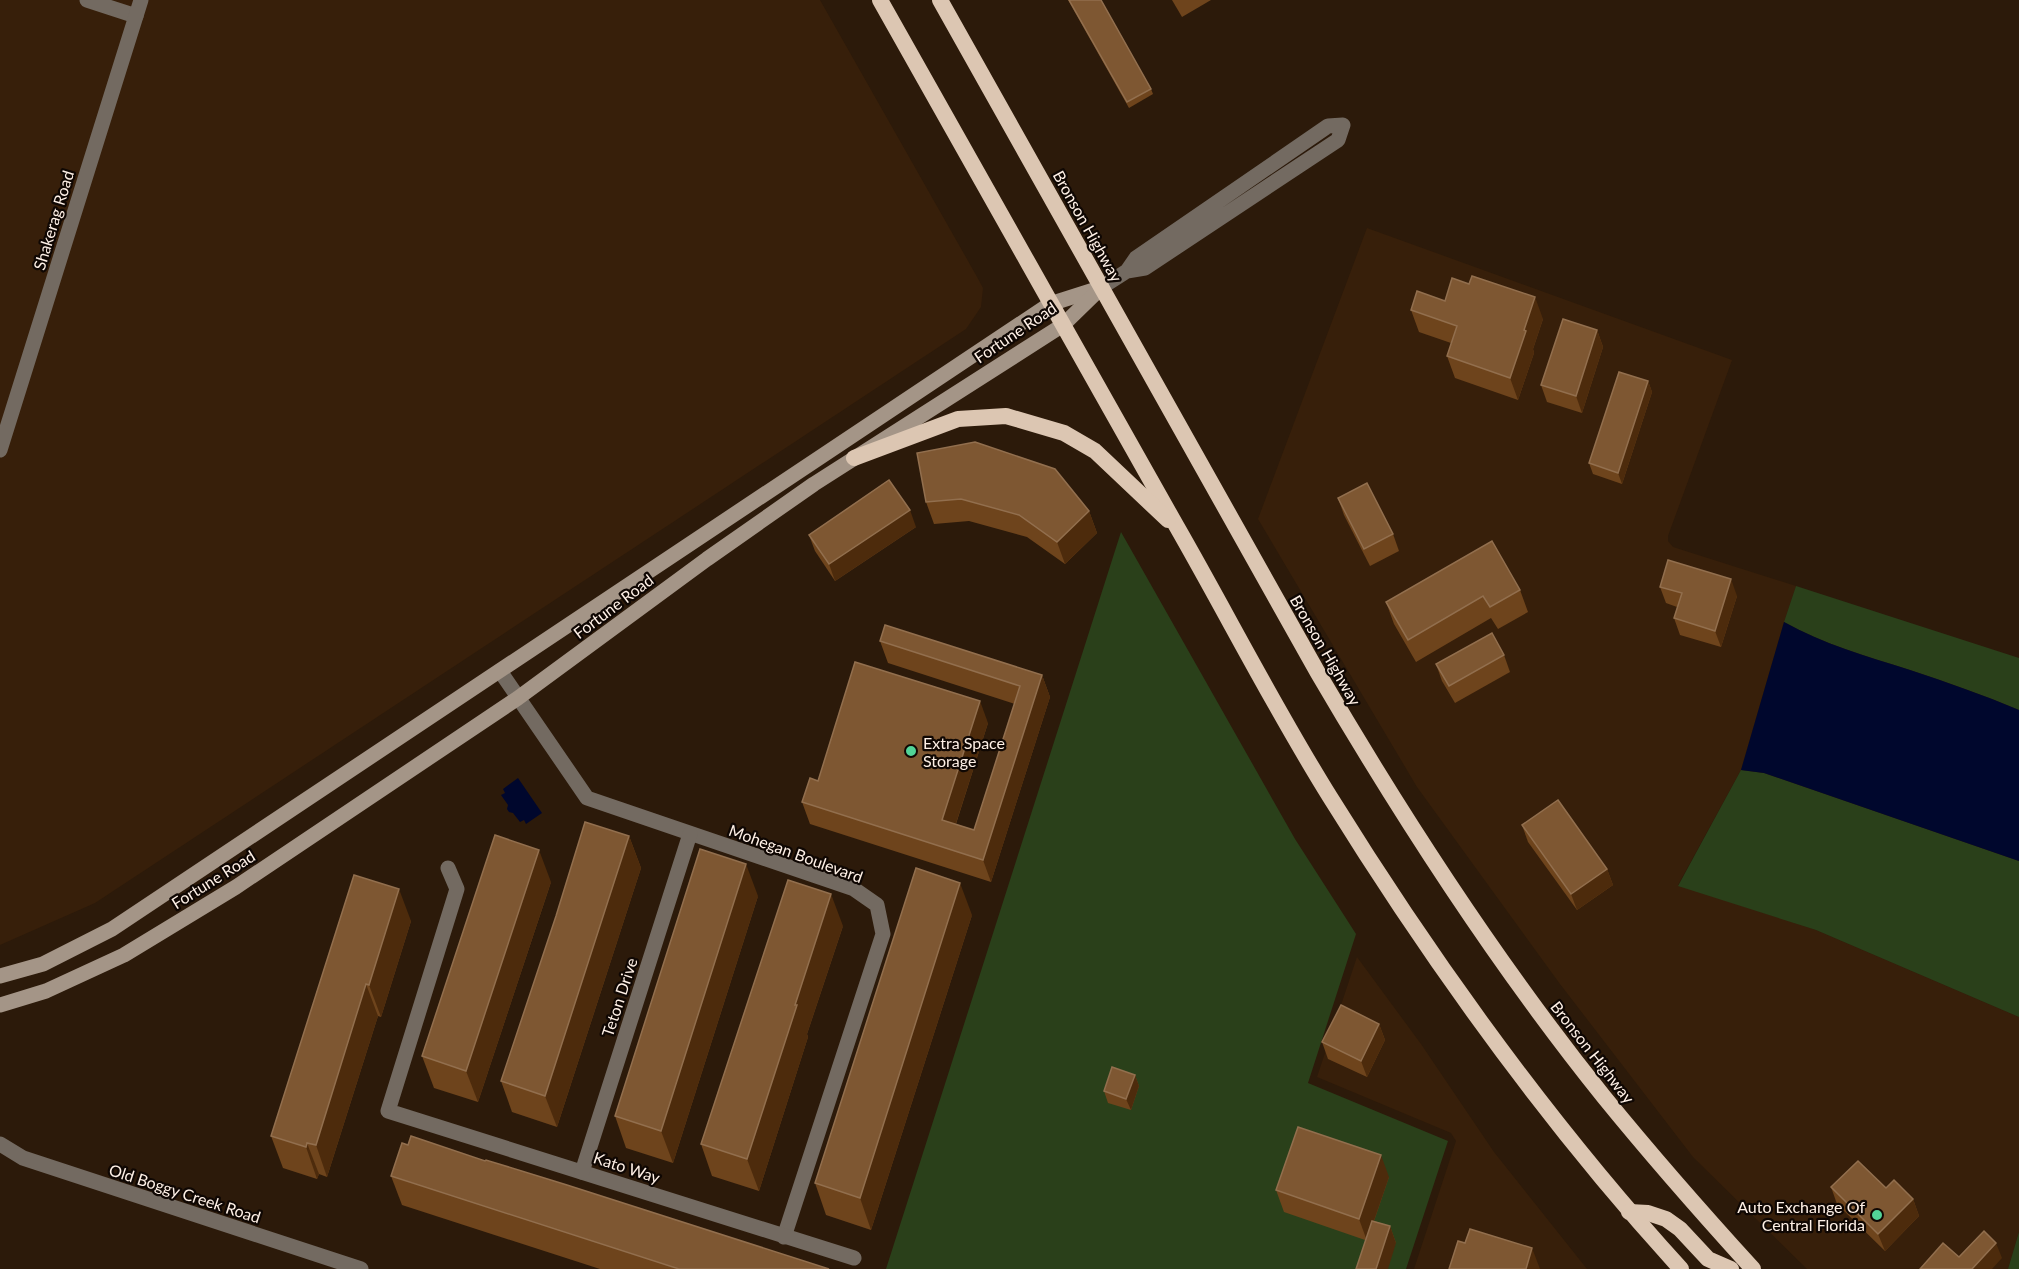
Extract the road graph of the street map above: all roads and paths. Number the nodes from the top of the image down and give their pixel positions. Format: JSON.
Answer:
{"nodes":[{"id":1,"x":87,"y":0,"type":"edge"},
{"id":2,"x":141,"y":0,"type":"edge"},
{"id":3,"x":880,"y":0,"type":"edge"},
{"id":4,"x":940,"y":0,"type":"edge"},
{"id":5,"x":136,"y":16,"type":"junction"},
{"id":6,"x":1127,"y":271,"type":"junction"},
{"id":7,"x":1102,"y":287,"type":"junction"},
{"id":8,"x":1050,"y":304,"type":"junction"},
{"id":9,"x":1063,"y":325,"type":"junction"},
{"id":10,"x":0,"y":450,"type":"edge"},
{"id":11,"x":854,"y":458,"type":"junction"},
{"id":12,"x":1181,"y":533,"type":"junction"},
{"id":13,"x":500,"y":671,"type":"junction"},
{"id":14,"x":518,"y":698,"type":"junction"},
{"id":15,"x":690,"y":834,"type":"junction"},
{"id":16,"x":448,"y":868,"type":"dead end"},
{"id":17,"x":0,"y":976,"type":"edge"},
{"id":18,"x":0,"y":1005,"type":"edge"},
{"id":19,"x":0,"y":1143,"type":"edge"},
{"id":20,"x":582,"y":1172,"type":"junction"},
{"id":21,"x":1629,"y":1212,"type":"junction"},
{"id":22,"x":784,"y":1237,"type":"junction"},
{"id":23,"x":854,"y":1258,"type":"dead end"},
{"id":24,"x":361,"y":1269,"type":"edge"},
{"id":25,"x":1682,"y":1269,"type":"edge"},
{"id":26,"x":1731,"y":1269,"type":"edge"},
{"id":27,"x":1753,"y":1269,"type":"edge"}],
"edges":[{"from":1,"to":5,"type":"street"},
{"from":2,"to":5,"type":"street","name":"Shakerag Road"},
{"from":3,"to":8,"type":"highway"},
{"from":4,"to":7,"type":"highway","name":"Bronson Highway"},
{"from":5,"to":10,"type":"street","name":"Shakerag Road"},
{"from":6,"to":6,"type":"street"},
{"from":6,"to":7,"type":"street"},
{"from":7,"to":8,"type":"main road","name":"Fortune Road"},
{"from":7,"to":9,"type":"main road","name":"Fortune Road"},
{"from":7,"to":27,"type":"highway","name":"Bronson Highway"},
{"from":8,"to":9,"type":"highway"},
{"from":8,"to":13,"type":"main road","name":"Fortune Road"},
{"from":9,"to":11,"type":"main road","name":"Fortune Road"},
{"from":9,"to":12,"type":"highway"},
{"from":11,"to":12,"type":"highway"},
{"from":11,"to":14,"type":"main road","name":"Fortune Road"},
{"from":12,"to":21,"type":"highway"},
{"from":13,"to":14,"type":"street","name":"Mohegan Boulevard"},
{"from":13,"to":17,"type":"main road","name":"Fortune Road"},
{"from":14,"to":15,"type":"street","name":"Mohegan Boulevard"},
{"from":14,"to":18,"type":"main road","name":"Fortune Road"},
{"from":15,"to":20,"type":"street","name":"Teton Drive"},
{"from":15,"to":22,"type":"street","name":"Mohegan Boulevard"},
{"from":16,"to":20,"type":"street","name":"Kato Way"},
{"from":19,"to":24,"type":"street","name":"Old Boggy Creek Road"},
{"from":20,"to":22,"type":"street","name":"Kato Way"},
{"from":21,"to":25,"type":"highway"},
{"from":21,"to":26,"type":"highway"},
{"from":22,"to":23,"type":"street","name":"Kato Way"}]}
